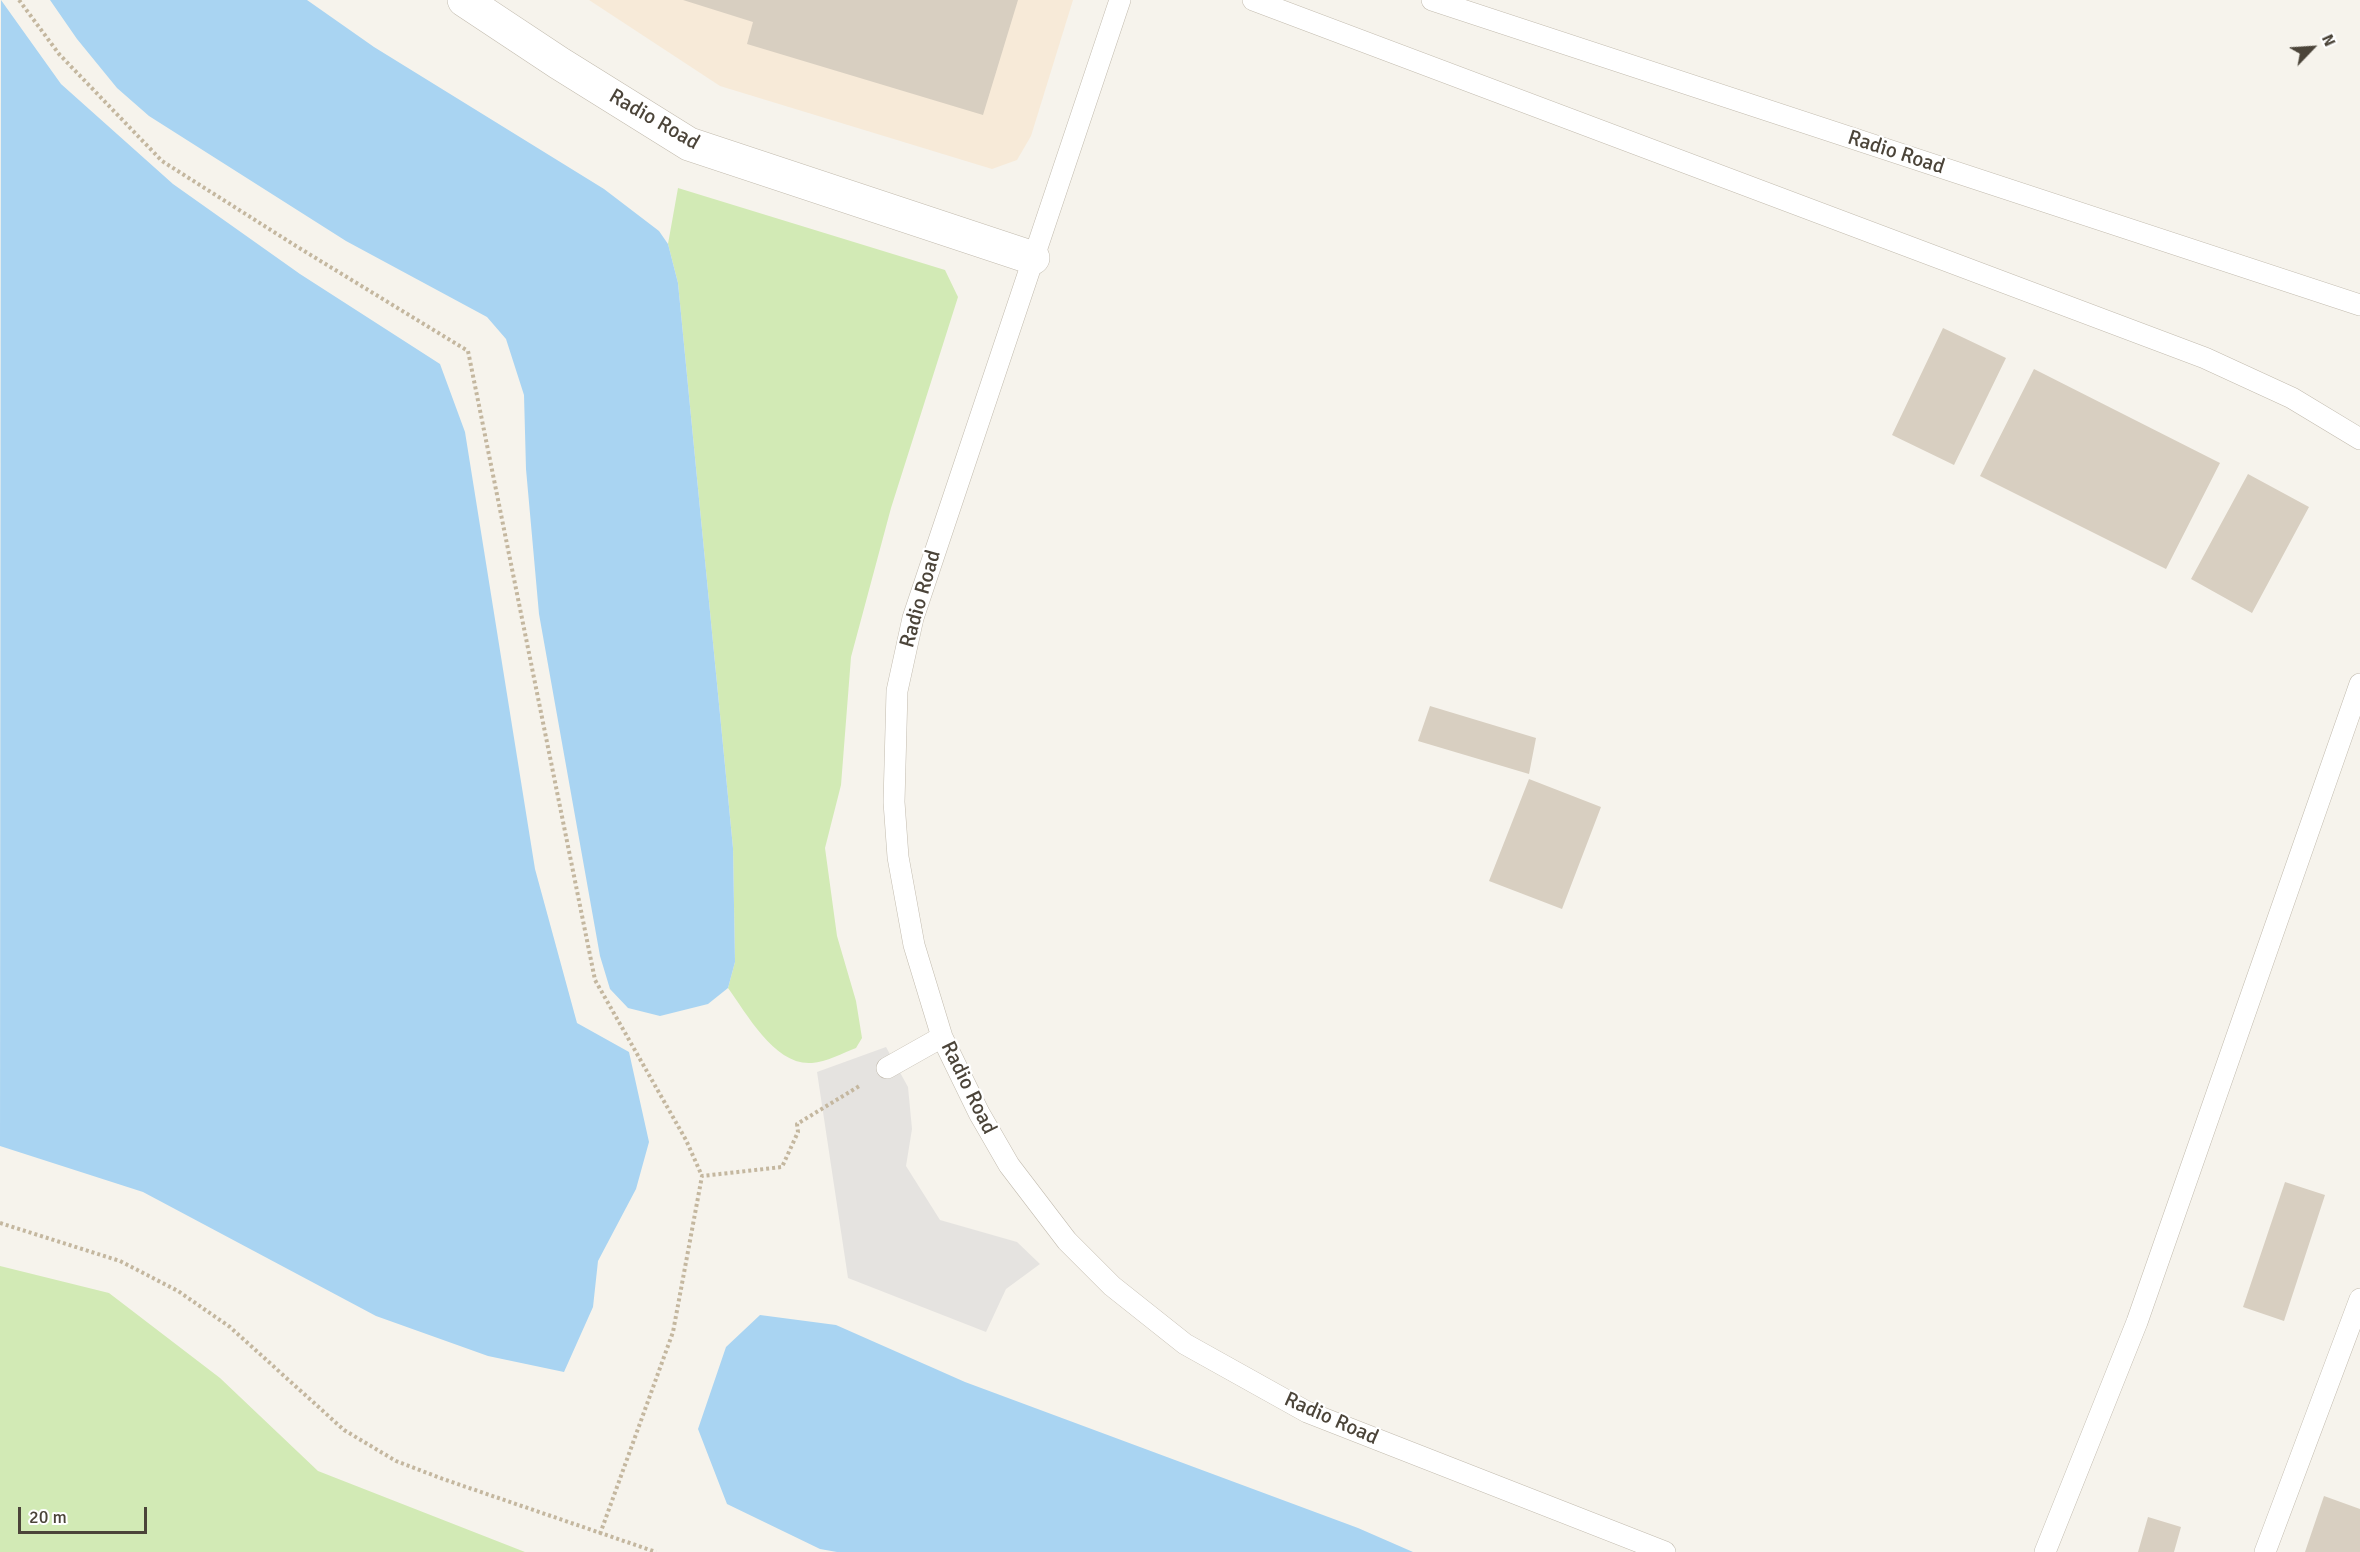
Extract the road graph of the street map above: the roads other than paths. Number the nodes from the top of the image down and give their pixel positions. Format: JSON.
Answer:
{"nodes":[{"id":1,"x":464,"y":0,"type":"edge"},
{"id":2,"x":1120,"y":0,"type":"edge"},
{"id":3,"x":1253,"y":0,"type":"edge"},
{"id":4,"x":1432,"y":0,"type":"edge"},
{"id":5,"x":1033,"y":258,"type":"junction"},
{"id":6,"x":2360,"y":305,"type":"edge"},
{"id":7,"x":2360,"y":440,"type":"edge"},
{"id":8,"x":2360,"y":684,"type":"edge"},
{"id":9,"x":942,"y":1038,"type":"junction"},
{"id":10,"x":887,"y":1068,"type":"road end"},
{"id":11,"x":2360,"y":1299,"type":"edge"},
{"id":12,"x":1665,"y":1552,"type":"edge"},
{"id":13,"x":2045,"y":1552,"type":"edge"},
{"id":14,"x":2265,"y":1552,"type":"edge"}],
"edges":[{"from":1,"to":5,"type":"street","name":"Radio Road"},
{"from":2,"to":5,"type":"lane","name":"Radio Road"},
{"from":3,"to":7,"type":"lane"},
{"from":4,"to":6,"type":"lane","name":"Radio Road"},
{"from":5,"to":9,"type":"lane","name":"Radio Road"},
{"from":8,"to":13,"type":"lane"},
{"from":9,"to":10,"type":"lane"},
{"from":9,"to":12,"type":"lane","name":"Radio Road"},
{"from":11,"to":14,"type":"lane"}]}
